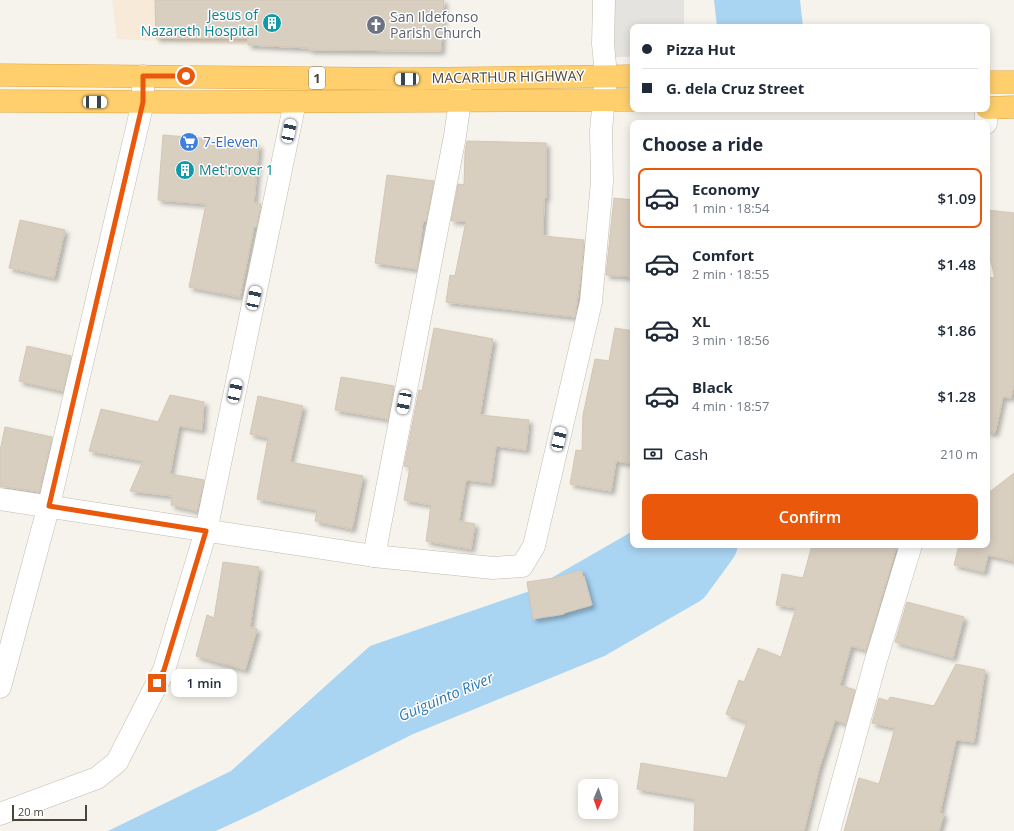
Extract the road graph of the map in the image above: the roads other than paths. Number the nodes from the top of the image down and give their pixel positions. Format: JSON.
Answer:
{"nodes":[{"id":1,"x":604,"y":0,"type":"edge"},
{"id":2,"x":0,"y":74,"type":"edge"},
{"id":3,"x":606,"y":75,"type":"junction"},
{"id":4,"x":143,"y":76,"type":"junction"},
{"id":5,"x":630,"y":76,"type":"edge"},
{"id":6,"x":460,"y":78,"type":"junction"},
{"id":7,"x":990,"y":82,"type":"edge"},
{"id":8,"x":1014,"y":82,"type":"edge"},
{"id":9,"x":630,"y":100,"type":"edge"},
{"id":10,"x":0,"y":101,"type":"edge"},
{"id":11,"x":460,"y":101,"type":"junction"},
{"id":12,"x":603,"y":101,"type":"junction"},
{"id":13,"x":143,"y":102,"type":"junction"},
{"id":14,"x":295,"y":102,"type":"junction"},
{"id":15,"x":1014,"y":107,"type":"edge"},
{"id":16,"x":990,"y":108,"type":"edge"},
{"id":17,"x":0,"y":499,"type":"edge"},
{"id":18,"x":49,"y":506,"type":"junction"},
{"id":19,"x":206,"y":531,"type":"junction"},
{"id":20,"x":911,"y":548,"type":"edge"},
{"id":21,"x":374,"y":556,"type":"junction"},
{"id":22,"x":0,"y":687,"type":"edge"},
{"id":23,"x":0,"y":814,"type":"edge"},
{"id":24,"x":829,"y":831,"type":"edge"}],
"edges":[{"from":1,"to":3,"type":"street"},
{"from":2,"to":4,"type":"highway","name":"MACARTHUR HIGHWAY","number":"1"},
{"from":3,"to":5,"type":"highway","name":"MACARTHUR HIGHWAY","number":"1"},
{"from":3,"to":6,"type":"highway","name":"MACARTHUR HIGHWAY","number":"1"},
{"from":3,"to":12,"type":"street"},
{"from":4,"to":6,"type":"highway","name":"MACARTHUR HIGHWAY","number":"1"},
{"from":4,"to":13,"type":"street"},
{"from":6,"to":11,"type":"street"},
{"from":7,"to":8,"type":"highway"},
{"from":9,"to":12,"type":"highway","name":"MACARTHUR HIGHWAY","number":"1"},
{"from":10,"to":13,"type":"highway","name":"MACARTHUR HIGHWAY","number":"1"},
{"from":11,"to":12,"type":"highway","name":"MACARTHUR HIGHWAY","number":"1"},
{"from":11,"to":14,"type":"highway","name":"MACARTHUR HIGHWAY","number":"1"},
{"from":11,"to":21,"type":"street"},
{"from":12,"to":21,"type":"street"},
{"from":13,"to":14,"type":"highway","name":"MACARTHUR HIGHWAY","number":"1"},
{"from":13,"to":18,"type":"street"},
{"from":14,"to":19,"type":"street"},
{"from":15,"to":16,"type":"highway"},
{"from":17,"to":18,"type":"street"},
{"from":18,"to":19,"type":"street"},
{"from":18,"to":22,"type":"street"},
{"from":19,"to":21,"type":"street"},
{"from":19,"to":23,"type":"street"},
{"from":20,"to":24,"type":"street"}]}
